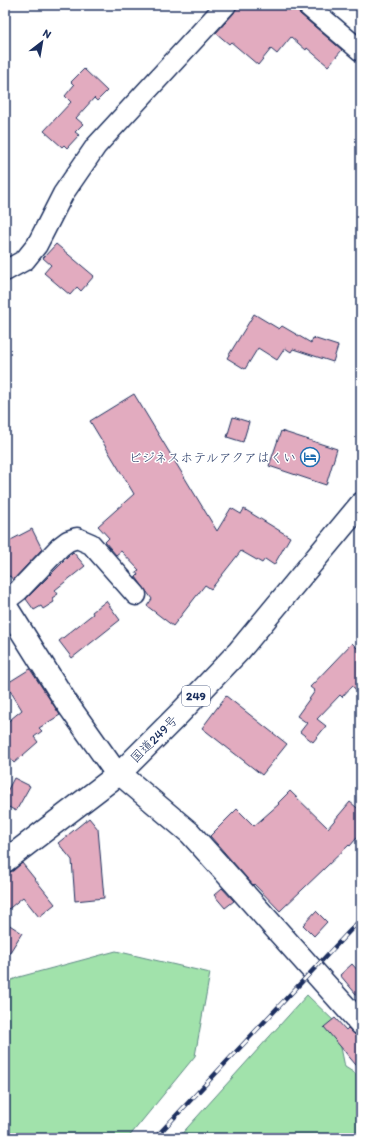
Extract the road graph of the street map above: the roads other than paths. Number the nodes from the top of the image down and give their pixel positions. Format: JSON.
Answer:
{"nodes":[{"id":1,"x":226,"y":5,"type":"edge"},
{"id":2,"x":306,"y":5,"type":"edge"},
{"id":3,"x":361,"y":51,"type":"edge"},
{"id":4,"x":5,"y":271,"type":"edge"},
{"id":5,"x":361,"y":504,"type":"edge"},
{"id":6,"x":136,"y":595,"type":"dead end"},
{"id":7,"x":5,"y":601,"type":"edge"},
{"id":8,"x":5,"y":605,"type":"edge"},
{"id":9,"x":120,"y":773,"type":"junction"},
{"id":10,"x":5,"y":861,"type":"edge"},
{"id":11,"x":361,"y":1024,"type":"edge"}],
"edges":[{"from":1,"to":4,"type":"street"},
{"from":2,"to":3,"type":"street"},
{"from":5,"to":9,"type":"main road","name":"国道249号","number":"249"},
{"from":6,"to":7,"type":"street"},
{"from":8,"to":9,"type":"main road"},
{"from":9,"to":10,"type":"main road","name":"国道249号","number":"249"},
{"from":9,"to":11,"type":"main road"}]}
